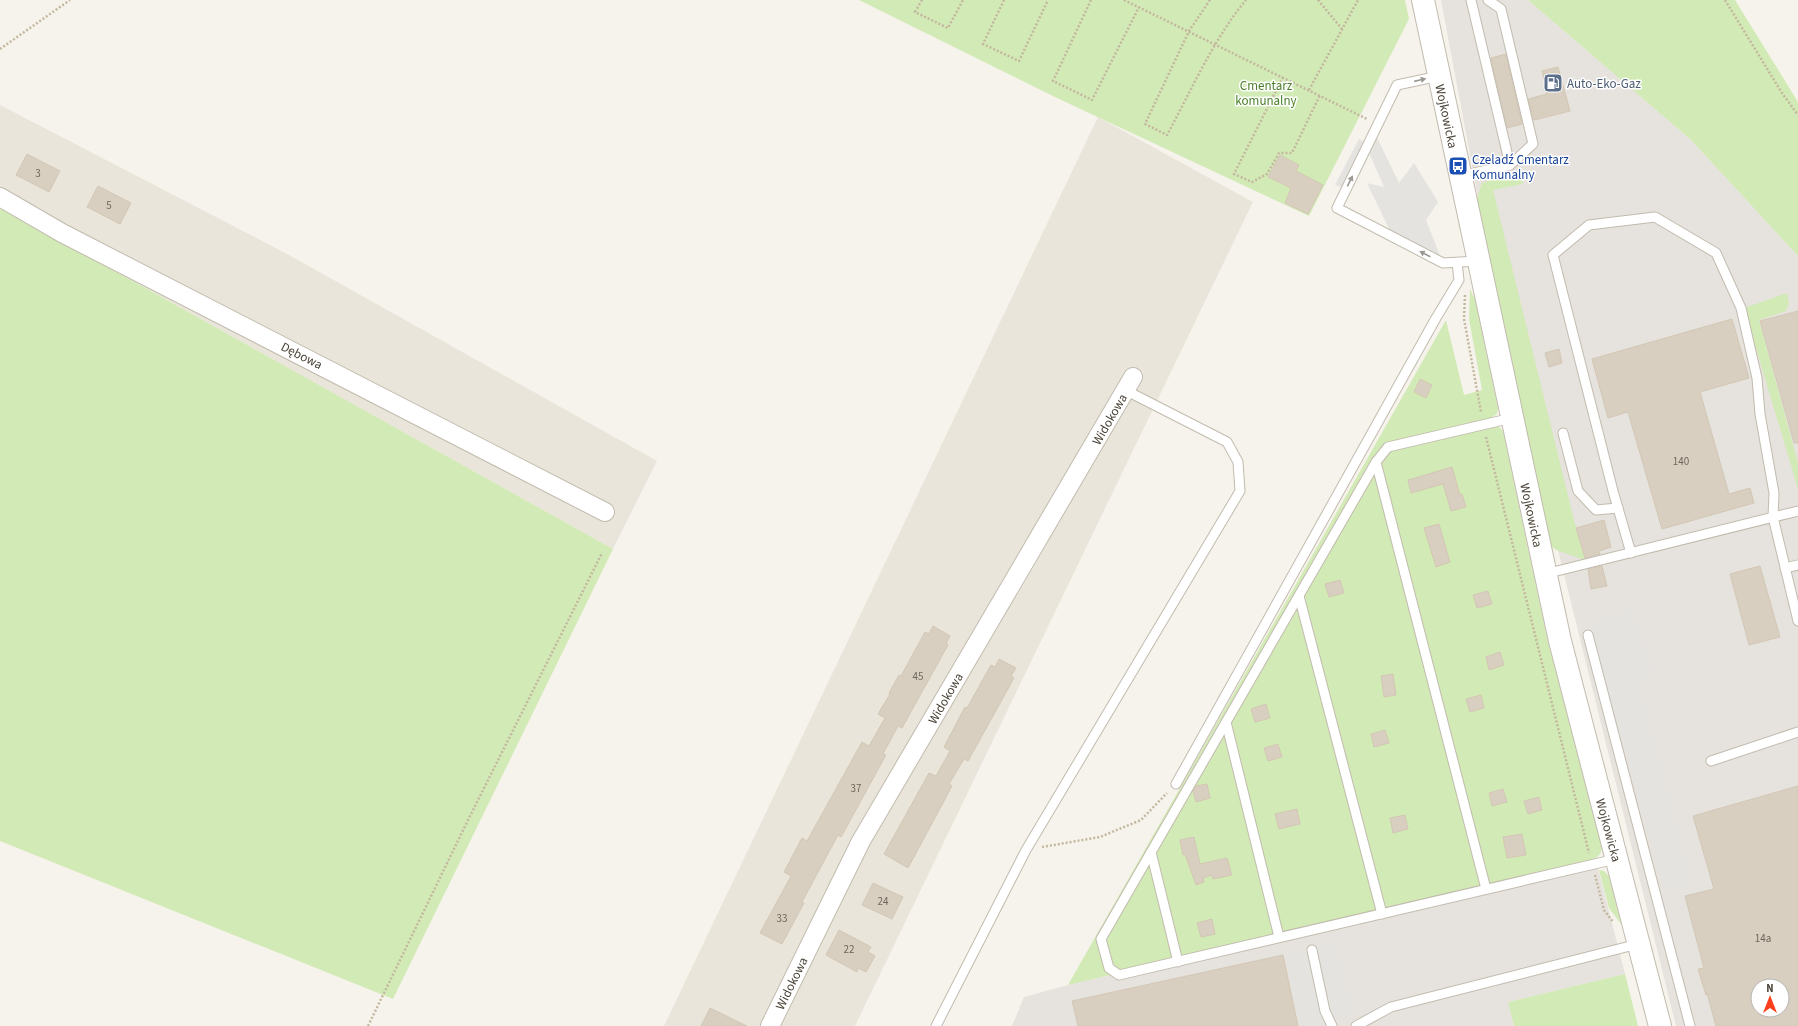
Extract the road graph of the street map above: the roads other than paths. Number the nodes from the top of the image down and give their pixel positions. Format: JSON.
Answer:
{"nodes":[{"id":1,"x":1423,"y":0,"type":"edge"},
{"id":2,"x":1471,"y":0,"type":"edge"},
{"id":3,"x":1488,"y":0,"type":"edge"},
{"id":4,"x":1439,"y":76,"type":"junction"},
{"id":5,"x":1510,"y":165,"type":"junction"},
{"id":6,"x":1460,"y":176,"type":"junction"},
{"id":7,"x":0,"y":197,"type":"edge"},
{"id":8,"x":1466,"y":262,"type":"junction"},
{"id":9,"x":1129,"y":384,"type":"joint"},
{"id":10,"x":1512,"y":418,"type":"junction"},
{"id":11,"x":1563,"y":433,"type":"dead end"},
{"id":12,"x":1376,"y":462,"type":"junction"},
{"id":13,"x":1618,"y":508,"type":"junction"},
{"id":14,"x":1798,"y":511,"type":"edge"},
{"id":15,"x":605,"y":512,"type":"dead end"},
{"id":16,"x":1773,"y":517,"type":"junction"},
{"id":17,"x":1631,"y":553,"type":"junction"},
{"id":18,"x":1798,"y":565,"type":"edge"},
{"id":19,"x":1785,"y":568,"type":"junction"},
{"id":20,"x":1545,"y":574,"type":"junction"},
{"id":21,"x":1299,"y":596,"type":"junction"},
{"id":22,"x":1798,"y":621,"type":"edge"},
{"id":23,"x":1588,"y":635,"type":"dead end"},
{"id":24,"x":1226,"y":722,"type":"junction"},
{"id":25,"x":1798,"y":732,"type":"edge"},
{"id":26,"x":1711,"y":761,"type":"dead end"},
{"id":27,"x":1176,"y":784,"type":"road end"},
{"id":28,"x":1151,"y":852,"type":"junction"},
{"id":29,"x":1616,"y":859,"type":"junction"},
{"id":30,"x":1486,"y":889,"type":"junction"},
{"id":31,"x":1382,"y":914,"type":"junction"},
{"id":32,"x":1279,"y":937,"type":"junction"},
{"id":33,"x":1638,"y":944,"type":"junction"},
{"id":34,"x":1312,"y":950,"type":"dead end"},
{"id":35,"x":1178,"y":962,"type":"junction"},
{"id":36,"x":770,"y":1026,"type":"edge"},
{"id":37,"x":936,"y":1026,"type":"edge"},
{"id":38,"x":1332,"y":1026,"type":"edge"},
{"id":39,"x":1356,"y":1026,"type":"edge"},
{"id":40,"x":1660,"y":1026,"type":"edge"},
{"id":41,"x":1690,"y":1026,"type":"edge"}],
"edges":[{"from":1,"to":4,"type":"street","name":"Wojkowicka"},
{"from":2,"to":5,"type":"lane"},
{"from":3,"to":5,"type":"lane"},
{"from":4,"to":6,"type":"street","name":"Wojkowicka"},
{"from":8,"to":4,"type":"lane","one_way":true},
{"from":5,"to":6,"type":"lane"},
{"from":6,"to":8,"type":"street","name":"Wojkowicka"},
{"from":7,"to":15,"type":"street","name":"Dębowa"},
{"from":8,"to":10,"type":"street","name":"Wojkowicka"},
{"from":8,"to":27,"type":"lane"},
{"from":9,"to":36,"type":"street","name":"Widokowa"},
{"from":9,"to":37,"type":"lane"},
{"from":10,"to":12,"type":"lane"},
{"from":10,"to":20,"type":"street","name":"Wojkowicka"},
{"from":11,"to":13,"type":"lane"},
{"from":12,"to":21,"type":"lane"},
{"from":12,"to":30,"type":"lane"},
{"from":13,"to":16,"type":"lane"},
{"from":13,"to":17,"type":"lane"},
{"from":14,"to":16,"type":"lane"},
{"from":16,"to":17,"type":"lane"},
{"from":16,"to":19,"type":"lane"},
{"from":17,"to":20,"type":"lane"},
{"from":18,"to":19,"type":"lane"},
{"from":19,"to":22,"type":"lane"},
{"from":20,"to":29,"type":"street","name":"Wojkowicka"},
{"from":21,"to":24,"type":"lane"},
{"from":21,"to":31,"type":"lane"},
{"from":23,"to":41,"type":"lane"},
{"from":24,"to":28,"type":"lane"},
{"from":24,"to":32,"type":"lane"},
{"from":25,"to":26,"type":"lane"},
{"from":28,"to":35,"type":"lane"},
{"from":28,"to":35,"type":"lane"},
{"from":29,"to":30,"type":"lane"},
{"from":29,"to":33,"type":"street","name":"Wojkowicka"},
{"from":30,"to":31,"type":"lane"},
{"from":31,"to":32,"type":"lane"},
{"from":32,"to":35,"type":"lane"},
{"from":33,"to":39,"type":"lane"},
{"from":33,"to":40,"type":"street","name":"Wojkowicka"},
{"from":34,"to":38,"type":"lane"}]}
